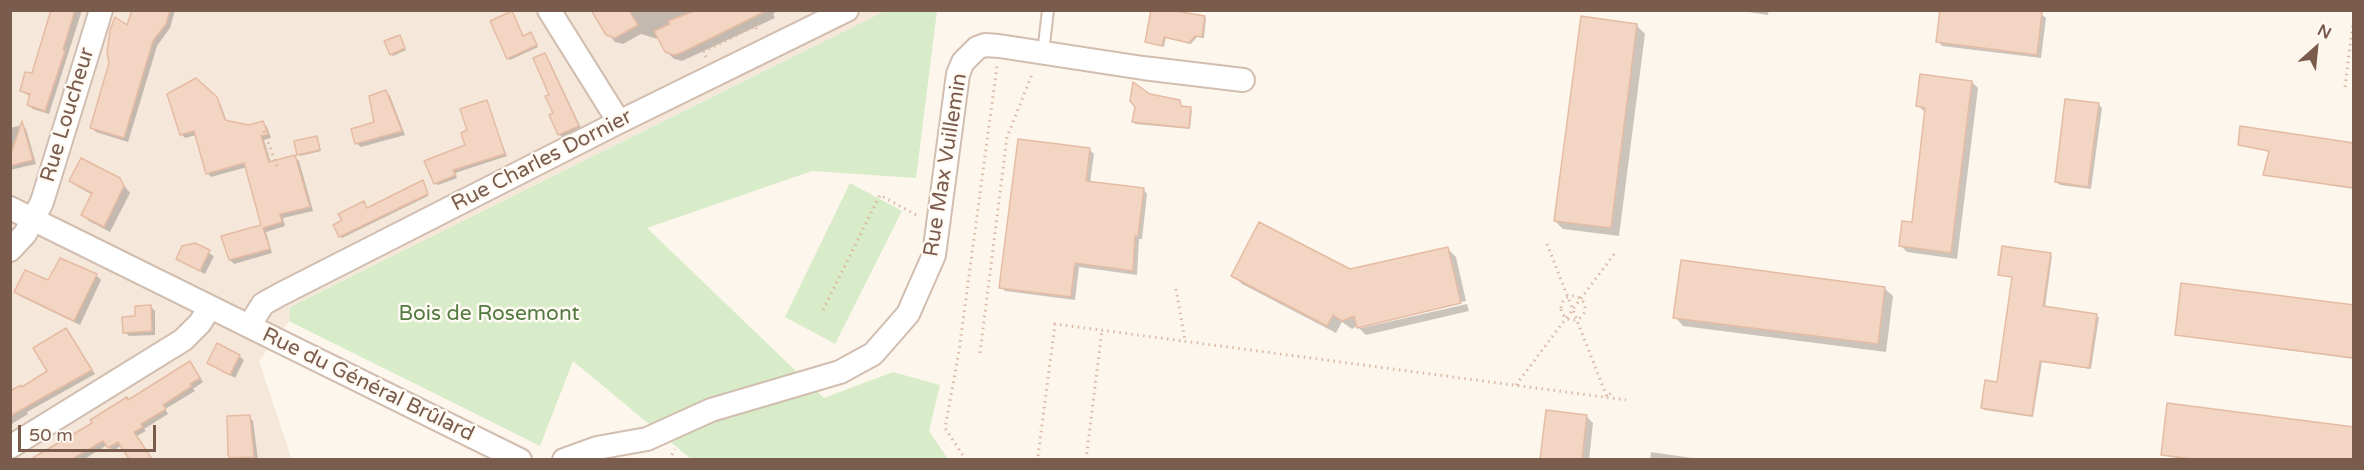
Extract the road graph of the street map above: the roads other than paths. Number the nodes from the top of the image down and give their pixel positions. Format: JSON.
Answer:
{"nodes":[{"id":1,"x":101,"y":10,"type":"edge"},
{"id":2,"x":549,"y":10,"type":"edge"},
{"id":3,"x":847,"y":10,"type":"edge"},
{"id":4,"x":1048,"y":10,"type":"edge"},
{"id":5,"x":1039,"y":60,"type":"junction"},
{"id":6,"x":1243,"y":80,"type":"dead end"},
{"id":7,"x":619,"y":122,"type":"junction"},
{"id":8,"x":10,"y":208,"type":"edge"},
{"id":9,"x":34,"y":219,"type":"junction"},
{"id":10,"x":10,"y":250,"type":"edge"},
{"id":11,"x":210,"y":307,"type":"junction"},
{"id":12,"x":249,"y":326,"type":"junction"},
{"id":13,"x":10,"y":447,"type":"edge"},
{"id":14,"x":520,"y":459,"type":"edge"},
{"id":15,"x":564,"y":459,"type":"edge"}],
"edges":[{"from":1,"to":9,"type":"street","name":"Rue Loucheur"},
{"from":2,"to":7,"type":"street"},
{"from":3,"to":7,"type":"street","name":"Rue Charles Dornier"},
{"from":4,"to":5,"type":"lane"},
{"from":5,"to":6,"type":"street","name":"Rue Max Vuillemin"},
{"from":5,"to":15,"type":"street","name":"Rue Max Vuillemin"},
{"from":7,"to":12,"type":"street","name":"Rue Charles Dornier"},
{"from":8,"to":9,"type":"street","name":"Rue du Général Brûlard"},
{"from":9,"to":10,"type":"street","name":"Rue Loucheur"},
{"from":9,"to":11,"type":"street","name":"Rue du Général Brûlard"},
{"from":11,"to":12,"type":"street","name":"Rue du Général Brûlard"},
{"from":11,"to":13,"type":"street"},
{"from":12,"to":14,"type":"street","name":"Rue du Général Brûlard"}]}
